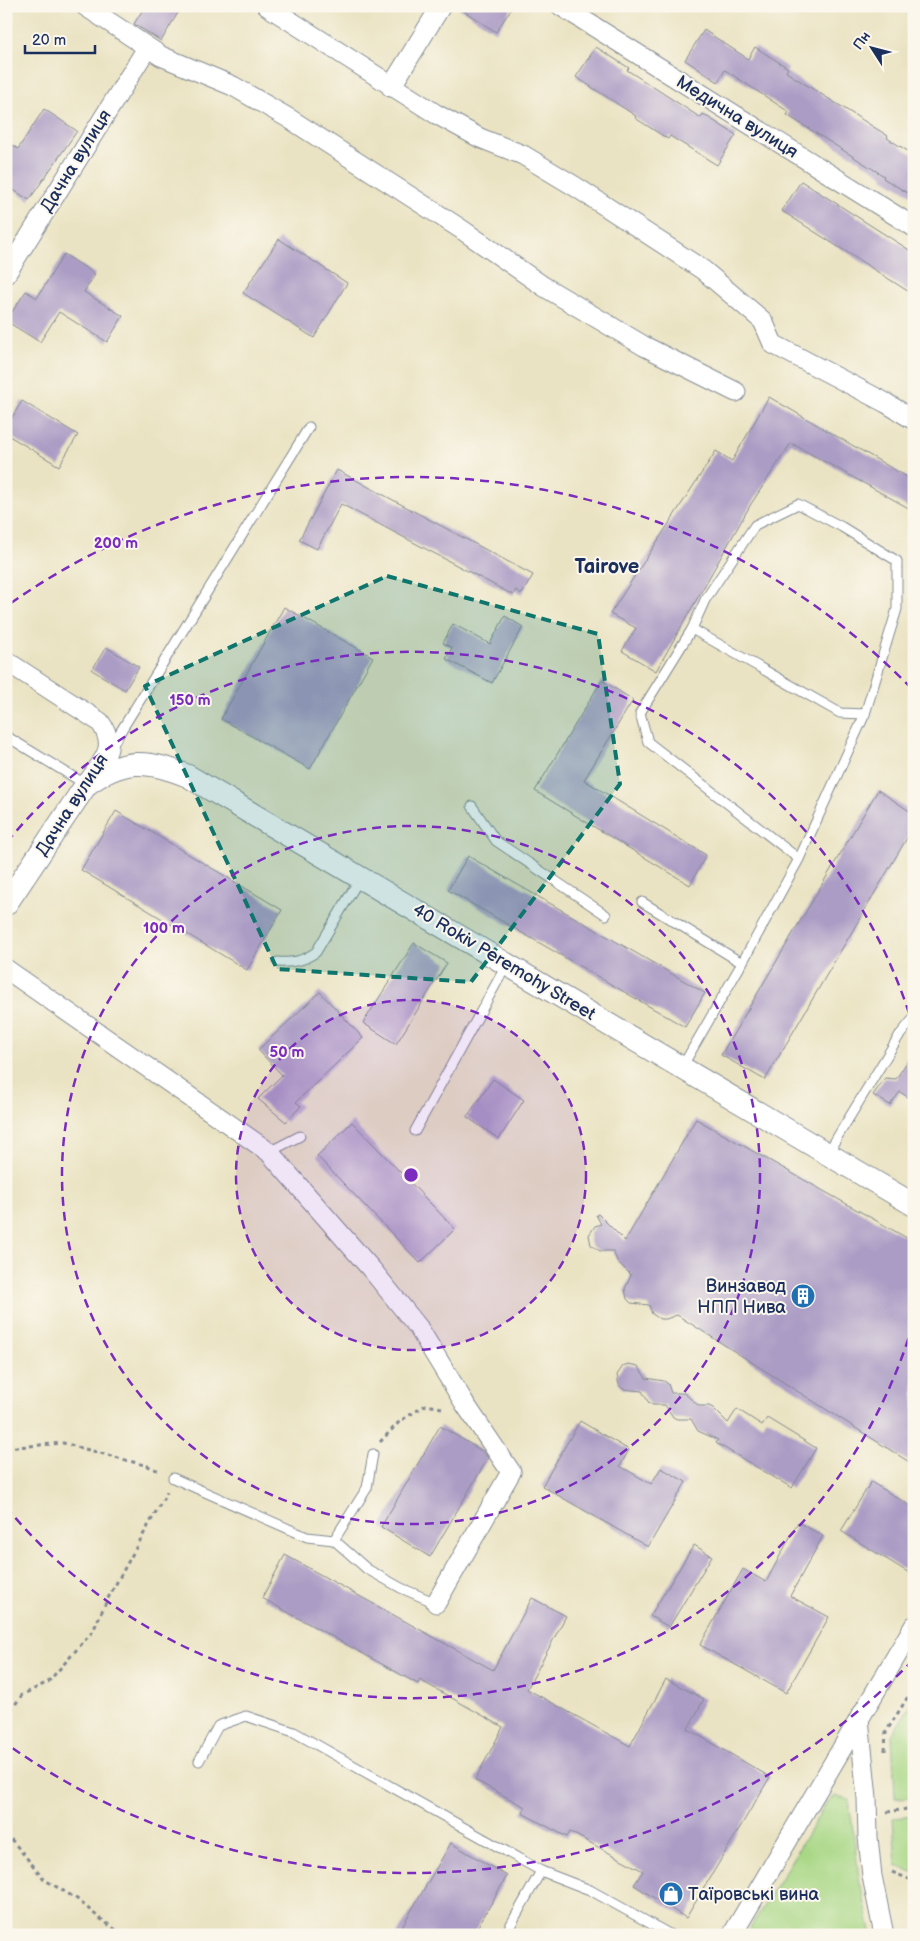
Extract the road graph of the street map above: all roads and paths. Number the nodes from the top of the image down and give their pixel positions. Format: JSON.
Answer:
{"nodes":[{"id":1,"x":86,"y":6,"type":"edge"},
{"id":2,"x":267,"y":6,"type":"edge"},
{"id":3,"x":441,"y":6,"type":"edge"},
{"id":4,"x":561,"y":6,"type":"edge"},
{"id":5,"x":147,"y":48,"type":"junction"},
{"id":6,"x":391,"y":87,"type":"junction"},
{"id":7,"x":914,"y":227,"type":"edge"},
{"id":8,"x":6,"y":274,"type":"edge"},
{"id":9,"x":736,"y":392,"type":"dead end"},
{"id":10,"x":914,"y":420,"type":"edge"},
{"id":11,"x":310,"y":427,"type":"dead end"},
{"id":12,"x":692,"y":629,"type":"junction"},
{"id":13,"x":6,"y":661,"type":"edge"},
{"id":14,"x":865,"y":714,"type":"junction"},
{"id":15,"x":6,"y":736,"type":"edge"},
{"id":16,"x":109,"y":749,"type":"junction"},
{"id":17,"x":86,"y":785,"type":"junction"},
{"id":18,"x":472,"y":806,"type":"dead end"},
{"id":19,"x":799,"y":859,"type":"junction"},
{"id":20,"x":360,"y":878,"type":"junction"},
{"id":21,"x":642,"y":902,"type":"dead end"},
{"id":22,"x":6,"y":904,"type":"edge"},
{"id":23,"x":606,"y":915,"type":"dead end"},
{"id":24,"x":278,"y":962,"type":"dead end"},
{"id":25,"x":742,"y":963,"type":"junction"},
{"id":26,"x":507,"y":964,"type":"junction"},
{"id":27,"x":6,"y":969,"type":"edge"},
{"id":28,"x":914,"y":1018,"type":"edge"},
{"id":29,"x":682,"y":1067,"type":"junction"},
{"id":30,"x":414,"y":1131,"type":"dead end"},
{"id":31,"x":300,"y":1136,"type":"dead end"},
{"id":32,"x":269,"y":1152,"type":"junction"},
{"id":33,"x":827,"y":1154,"type":"junction"},
{"id":34,"x":914,"y":1205,"type":"edge"},
{"id":35,"x":465,"y":1404,"type":"junction"},
{"id":36,"x":6,"y":1448,"type":"edge"},
{"id":37,"x":373,"y":1454,"type":"joint"},
{"id":38,"x":173,"y":1478,"type":"junction"},
{"id":39,"x":334,"y":1540,"type":"junction"},
{"id":40,"x":436,"y":1603,"type":"joint"},
{"id":41,"x":914,"y":1626,"type":"edge"},
{"id":42,"x":914,"y":1687,"type":"edge"},
{"id":43,"x":6,"y":1717,"type":"edge"},
{"id":44,"x":859,"y":1719,"type":"junction"},
{"id":45,"x":885,"y":1752,"type":"dead end"},
{"id":46,"x":199,"y":1761,"type":"dead end"},
{"id":47,"x":914,"y":1808,"type":"edge"},
{"id":48,"x":884,"y":1812,"type":"dead end"},
{"id":49,"x":6,"y":1833,"type":"edge"},
{"id":50,"x":541,"y":1871,"type":"junction"},
{"id":51,"x":890,"y":1879,"type":"dead end"},
{"id":52,"x":914,"y":1881,"type":"edge"},
{"id":53,"x":123,"y":1935,"type":"edge"},
{"id":54,"x":505,"y":1935,"type":"edge"},
{"id":55,"x":671,"y":1935,"type":"edge"},
{"id":56,"x":732,"y":1935,"type":"edge"},
{"id":57,"x":884,"y":1935,"type":"edge"}],
"edges":[{"from":1,"to":5,"type":"street"},
{"from":2,"to":6,"type":"street"},
{"from":3,"to":6,"type":"street"},
{"from":4,"to":7,"type":"street","name":"Медична вулиця"},
{"from":5,"to":8,"type":"street","name":"Дачна вулиця"},
{"from":5,"to":9,"type":"street"},
{"from":6,"to":10,"type":"street"},
{"from":11,"to":16,"type":"lane"},
{"from":12,"to":14,"type":"lane"},
{"from":12,"to":14,"type":"lane"},
{"from":12,"to":19,"type":"lane"},
{"from":13,"to":16,"type":"street","name":"Дачна вулиця"},
{"from":14,"to":19,"type":"lane"},
{"from":15,"to":17,"type":"lane"},
{"from":16,"to":17,"type":"street","name":"Дачна вулиця"},
{"from":17,"to":20,"type":"street","name":"40 Rokiv Peremohy Street"},
{"from":17,"to":22,"type":"street","name":"Дачна вулиця"},
{"from":18,"to":23,"type":"lane"},
{"from":19,"to":25,"type":"lane"},
{"from":20,"to":24,"type":"lane"},
{"from":20,"to":26,"type":"street","name":"40 Rokiv Peremohy Street"},
{"from":21,"to":25,"type":"lane"},
{"from":25,"to":29,"type":"lane"},
{"from":26,"to":29,"type":"street","name":"40 Rokiv Peremohy Street"},
{"from":26,"to":30,"type":"lane"},
{"from":27,"to":32,"type":"street"},
{"from":28,"to":33,"type":"lane"},
{"from":29,"to":33,"type":"street","name":"40 Rokiv Peremohy Street"},
{"from":31,"to":32,"type":"lane"},
{"from":32,"to":35,"type":"street"},
{"from":33,"to":34,"type":"street","name":"40 Rokiv Peremohy Street"},
{"from":35,"to":37,"type":"path"},
{"from":35,"to":40,"type":"street"},
{"from":36,"to":38,"type":"path"},
{"from":37,"to":39,"type":"lane"},
{"from":38,"to":39,"type":"lane"},
{"from":38,"to":43,"type":"path"},
{"from":39,"to":40,"type":"lane"},
{"from":41,"to":44,"type":"street"},
{"from":42,"to":45,"type":"path"},
{"from":44,"to":56,"type":"street"},
{"from":44,"to":57,"type":"street"},
{"from":46,"to":50,"type":"lane"},
{"from":47,"to":48,"type":"path"},
{"from":49,"to":53,"type":"path"},
{"from":50,"to":54,"type":"lane"},
{"from":50,"to":55,"type":"lane"},
{"from":51,"to":52,"type":"path"}]}
